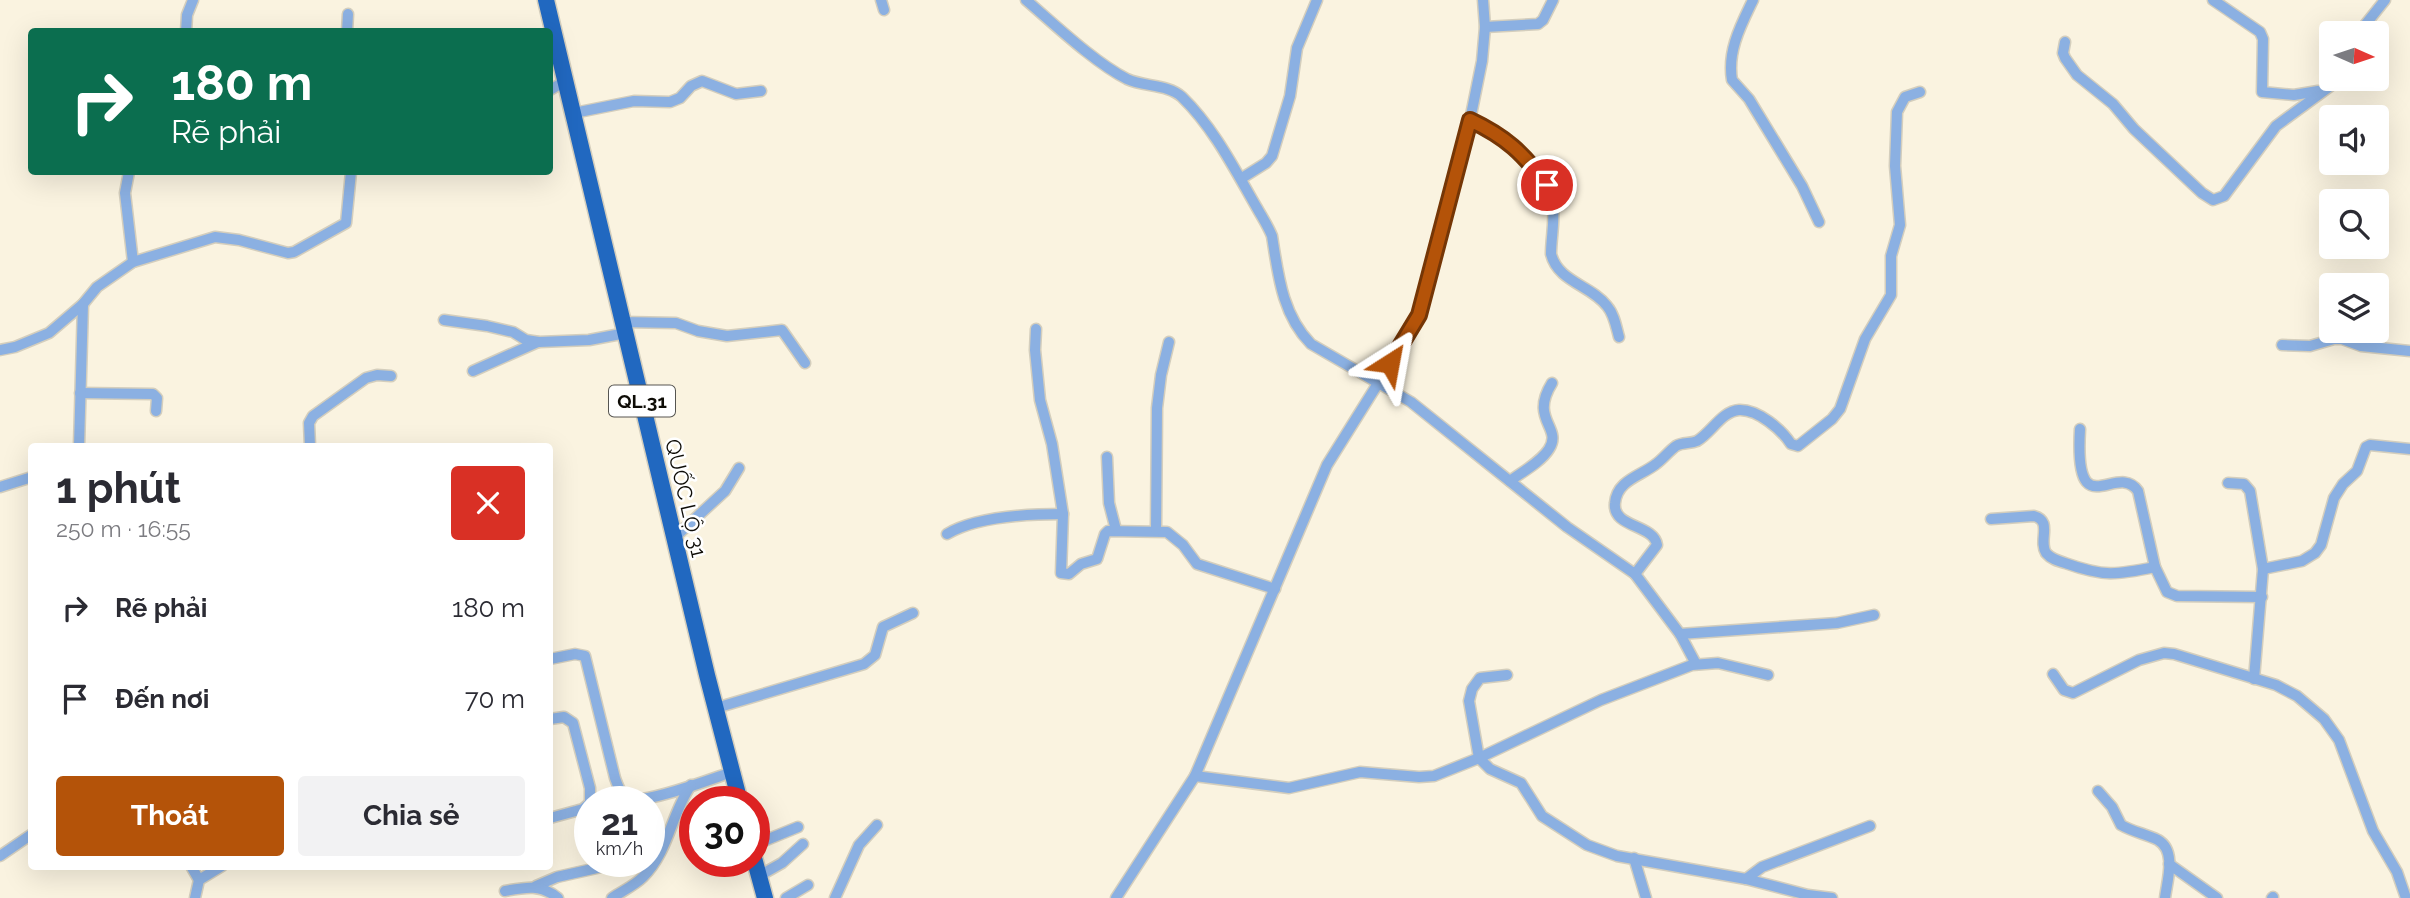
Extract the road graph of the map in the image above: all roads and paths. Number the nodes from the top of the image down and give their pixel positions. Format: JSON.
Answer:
{"nodes":[{"id":1,"x":193,"y":0,"type":"edge"},
{"id":2,"x":546,"y":0,"type":"edge"},
{"id":3,"x":1026,"y":0,"type":"edge"},
{"id":4,"x":1317,"y":0,"type":"edge"},
{"id":5,"x":1483,"y":0,"type":"edge"},
{"id":6,"x":1553,"y":0,"type":"edge"},
{"id":7,"x":1753,"y":0,"type":"edge"},
{"id":8,"x":2213,"y":0,"type":"edge"},
{"id":9,"x":2385,"y":0,"type":"edge"},
{"id":10,"x":348,"y":13,"type":"dead end"},
{"id":11,"x":2368,"y":21,"type":"edge"},
{"id":12,"x":1485,"y":27,"type":"junction"},
{"id":13,"x":186,"y":28,"type":"edge"},
{"id":14,"x":347,"y":28,"type":"edge"},
{"id":15,"x":2065,"y":42,"type":"dead end"},
{"id":16,"x":566,"y":80,"type":"junction"},
{"id":17,"x":553,"y":88,"type":"edge"},
{"id":18,"x":761,"y":91,"type":"dead end"},
{"id":19,"x":2319,"y":91,"type":"edge"},
{"id":20,"x":2321,"y":91,"type":"edge"},
{"id":21,"x":1920,"y":92,"type":"dead end"},
{"id":22,"x":574,"y":113,"type":"junction"},
{"id":23,"x":1470,"y":120,"type":"junction"},
{"id":24,"x":128,"y":175,"type":"edge"},
{"id":25,"x":351,"y":175,"type":"edge"},
{"id":26,"x":1242,"y":177,"type":"junction"},
{"id":27,"x":1819,"y":222,"type":"dead end"},
{"id":28,"x":133,"y":262,"type":"junction"},
{"id":29,"x":83,"y":304,"type":"junction"},
{"id":30,"x":444,"y":320,"type":"dead end"},
{"id":31,"x":627,"y":326,"type":"junction"},
{"id":32,"x":1036,"y":329,"type":"dead end"},
{"id":33,"x":1619,"y":337,"type":"dead end"},
{"id":34,"x":539,"y":342,"type":"junction"},
{"id":35,"x":1169,"y":342,"type":"dead end"},
{"id":36,"x":2282,"y":345,"type":"dead end"},
{"id":37,"x":0,"y":350,"type":"edge"},
{"id":38,"x":2410,"y":351,"type":"edge"},
{"id":39,"x":805,"y":363,"type":"dead end"},
{"id":40,"x":473,"y":372,"type":"dead end"},
{"id":41,"x":391,"y":376,"type":"dead end"},
{"id":42,"x":1377,"y":382,"type":"junction"},
{"id":43,"x":1552,"y":383,"type":"dead end"},
{"id":44,"x":80,"y":393,"type":"junction"},
{"id":45,"x":156,"y":411,"type":"dead end"},
{"id":46,"x":2080,"y":429,"type":"dead end"},
{"id":47,"x":79,"y":443,"type":"edge"},
{"id":48,"x":310,"y":443,"type":"edge"},
{"id":49,"x":2410,"y":449,"type":"edge"},
{"id":50,"x":1107,"y":457,"type":"dead end"},
{"id":51,"x":739,"y":468,"type":"dead end"},
{"id":52,"x":28,"y":478,"type":"edge"},
{"id":53,"x":1510,"y":481,"type":"junction"},
{"id":54,"x":2228,"y":483,"type":"dead end"},
{"id":55,"x":0,"y":486,"type":"edge"},
{"id":56,"x":1063,"y":514,"type":"junction"},
{"id":57,"x":1991,"y":519,"type":"dead end"},
{"id":58,"x":1115,"y":530,"type":"junction"},
{"id":59,"x":1156,"y":530,"type":"junction"},
{"id":60,"x":947,"y":534,"type":"dead end"},
{"id":61,"x":674,"y":538,"type":"junction"},
{"id":62,"x":2155,"y":567,"type":"junction"},
{"id":63,"x":2263,"y":569,"type":"junction"},
{"id":64,"x":1635,"y":574,"type":"junction"},
{"id":65,"x":1275,"y":589,"type":"junction"},
{"id":66,"x":2262,"y":597,"type":"junction"},
{"id":67,"x":913,"y":613,"type":"dead end"},
{"id":68,"x":1874,"y":615,"type":"dead end"},
{"id":69,"x":1680,"y":634,"type":"junction"},
{"id":70,"x":553,"y":658,"type":"edge"},
{"id":71,"x":1696,"y":664,"type":"junction"},
{"id":72,"x":2053,"y":674,"type":"dead end"},
{"id":73,"x":1507,"y":675,"type":"dead end"},
{"id":74,"x":1768,"y":675,"type":"dead end"},
{"id":75,"x":2254,"y":679,"type":"junction"},
{"id":76,"x":716,"y":708,"type":"junction"},
{"id":77,"x":553,"y":718,"type":"edge"},
{"id":78,"x":1479,"y":758,"type":"junction"},
{"id":79,"x":732,"y":772,"type":"junction"},
{"id":80,"x":1195,"y":776,"type":"junction"},
{"id":81,"x":692,"y":785,"type":"junction"},
{"id":82,"x":589,"y":786,"type":"edge"},
{"id":83,"x":618,"y":786,"type":"edge"},
{"id":84,"x":736,"y":786,"type":"edge"},
{"id":85,"x":2098,"y":791,"type":"dead end"},
{"id":86,"x":665,"y":793,"type":"edge"},
{"id":87,"x":574,"y":811,"type":"edge"},
{"id":88,"x":553,"y":817,"type":"edge"},
{"id":89,"x":877,"y":825,"type":"dead end"},
{"id":90,"x":1870,"y":826,"type":"dead end"},
{"id":91,"x":798,"y":827,"type":"dead end"},
{"id":92,"x":28,"y":837,"type":"edge"},
{"id":93,"x":770,"y":839,"type":"edge"},
{"id":94,"x":803,"y":844,"type":"dead end"},
{"id":95,"x":0,"y":856,"type":"edge"},
{"id":96,"x":1634,"y":858,"type":"junction"},
{"id":97,"x":2169,"y":864,"type":"junction"},
{"id":98,"x":193,"y":870,"type":"edge"},
{"id":99,"x":215,"y":870,"type":"edge"},
{"id":100,"x":770,"y":870,"type":"edge"},
{"id":101,"x":574,"y":873,"type":"edge"},
{"id":102,"x":759,"y":877,"type":"edge"},
{"id":103,"x":1746,"y":879,"type":"junction"},
{"id":104,"x":199,"y":880,"type":"junction"},
{"id":105,"x":807,"y":884,"type":"dead end"},
{"id":106,"x":536,"y":886,"type":"junction"},
{"id":107,"x":505,"y":891,"type":"dead end"},
{"id":108,"x":1808,"y":896,"type":"edge"},
{"id":109,"x":195,"y":898,"type":"edge"},
{"id":110,"x":558,"y":898,"type":"edge"},
{"id":111,"x":612,"y":898,"type":"edge"},
{"id":112,"x":765,"y":898,"type":"edge"},
{"id":113,"x":786,"y":898,"type":"edge"},
{"id":114,"x":835,"y":898,"type":"edge"},
{"id":115,"x":1116,"y":898,"type":"edge"},
{"id":116,"x":1646,"y":898,"type":"edge"},
{"id":117,"x":1832,"y":898,"type":"edge"},
{"id":118,"x":2165,"y":898,"type":"edge"},
{"id":119,"x":2217,"y":898,"type":"edge"},
{"id":120,"x":2406,"y":898,"type":"edge"}],
"edges":[{"from":1,"to":13,"type":"street"},
{"from":2,"to":16,"type":"highway","name":"QUỐC LỘ 31","number":"QL.31"},
{"from":3,"to":26,"type":"street"},
{"from":4,"to":26,"type":"street"},
{"from":5,"to":12,"type":"street"},
{"from":6,"to":12,"type":"street"},
{"from":7,"to":27,"type":"street"},
{"from":8,"to":19,"type":"street"},
{"from":9,"to":11,"type":"street"},
{"from":10,"to":14,"type":"street"},
{"from":12,"to":23,"type":"street"},
{"from":15,"to":20,"type":"street"},
{"from":16,"to":17,"type":"street"},
{"from":16,"to":22,"type":"highway","name":"QUỐC LỘ 31","number":"QL.31"},
{"from":18,"to":22,"type":"street"},
{"from":21,"to":64,"type":"street"},
{"from":22,"to":31,"type":"highway","name":"QUỐC LỘ 31","number":"QL.31"},
{"from":23,"to":33,"type":"street"},
{"from":23,"to":42,"type":"street"},
{"from":24,"to":28,"type":"street"},
{"from":25,"to":28,"type":"street"},
{"from":26,"to":42,"type":"street"},
{"from":28,"to":29,"type":"street"},
{"from":29,"to":37,"type":"street"},
{"from":29,"to":44,"type":"street"},
{"from":30,"to":34,"type":"street"},
{"from":31,"to":34,"type":"street"},
{"from":31,"to":39,"type":"street"},
{"from":31,"to":61,"type":"highway","name":"QUỐC LỘ 31","number":"QL.31"},
{"from":32,"to":56,"type":"street"},
{"from":34,"to":40,"type":"street"},
{"from":35,"to":59,"type":"street"},
{"from":36,"to":38,"type":"street"},
{"from":41,"to":48,"type":"street"},
{"from":42,"to":53,"type":"street"},
{"from":42,"to":65,"type":"street"},
{"from":43,"to":53,"type":"street"},
{"from":44,"to":45,"type":"street"},
{"from":44,"to":47,"type":"street"},
{"from":46,"to":62,"type":"street"},
{"from":49,"to":63,"type":"street"},
{"from":50,"to":58,"type":"street"},
{"from":51,"to":61,"type":"street"},
{"from":52,"to":55,"type":"street"},
{"from":53,"to":64,"type":"street"},
{"from":54,"to":63,"type":"street"},
{"from":56,"to":58,"type":"street"},
{"from":56,"to":60,"type":"street"},
{"from":57,"to":62,"type":"street"},
{"from":58,"to":59,"type":"street"},
{"from":59,"to":65,"type":"street"},
{"from":61,"to":76,"type":"highway","name":"QUỐC LỘ 31","number":"QL.31"},
{"from":62,"to":66,"type":"street"},
{"from":63,"to":66,"type":"street"},
{"from":64,"to":69,"type":"street"},
{"from":65,"to":80,"type":"street"},
{"from":66,"to":75,"type":"street"},
{"from":67,"to":76,"type":"street"},
{"from":68,"to":69,"type":"street"},
{"from":69,"to":71,"type":"street"},
{"from":70,"to":83,"type":"street"},
{"from":71,"to":74,"type":"street"},
{"from":71,"to":78,"type":"street"},
{"from":72,"to":75,"type":"street"},
{"from":73,"to":78,"type":"street"},
{"from":75,"to":120,"type":"street"},
{"from":76,"to":79,"type":"highway","name":"QUỐC LỘ 31","number":"QL.31"},
{"from":77,"to":82,"type":"street"},
{"from":78,"to":80,"type":"street"},
{"from":78,"to":96,"type":"street"},
{"from":79,"to":81,"type":"street"},
{"from":79,"to":84,"type":"highway","name":"QUỐC LỘ 31","number":"QL.31"},
{"from":80,"to":115,"type":"street"},
{"from":81,"to":86,"type":"street"},
{"from":81,"to":111,"type":"street"},
{"from":85,"to":97,"type":"street"},
{"from":87,"to":88,"type":"street"},
{"from":89,"to":114,"type":"street"},
{"from":90,"to":103,"type":"street"},
{"from":91,"to":93,"type":"street"},
{"from":92,"to":95,"type":"street"},
{"from":94,"to":100,"type":"street"},
{"from":96,"to":103,"type":"street"},
{"from":96,"to":116,"type":"street"},
{"from":97,"to":118,"type":"street"},
{"from":97,"to":119,"type":"street"},
{"from":98,"to":104,"type":"street"},
{"from":99,"to":104,"type":"street"},
{"from":101,"to":106,"type":"street"},
{"from":102,"to":112,"type":"highway"},
{"from":103,"to":108,"type":"street"},
{"from":104,"to":109,"type":"street"},
{"from":105,"to":113,"type":"street"},
{"from":106,"to":107,"type":"street"},
{"from":106,"to":110,"type":"street"},
{"from":108,"to":117,"type":"street"}]}
